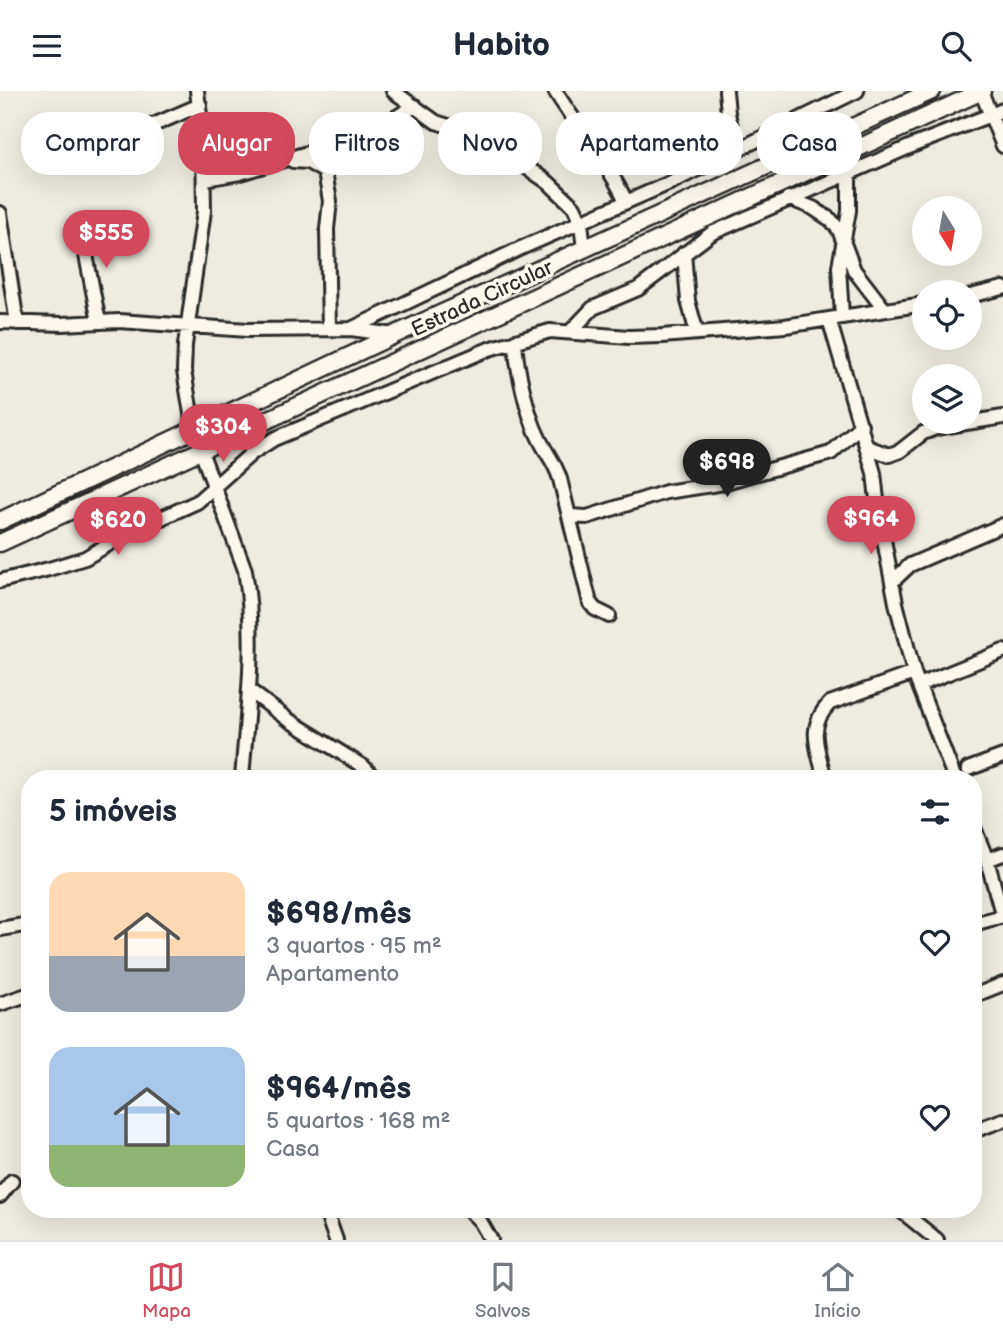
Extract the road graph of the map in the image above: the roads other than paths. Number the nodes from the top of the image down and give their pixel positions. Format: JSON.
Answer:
{"nodes":[{"id":1,"x":197,"y":91,"type":"edge"},
{"id":2,"x":555,"y":91,"type":"edge"},
{"id":3,"x":726,"y":91,"type":"edge"},
{"id":4,"x":857,"y":91,"type":"edge"},
{"id":5,"x":932,"y":91,"type":"edge"},
{"id":6,"x":982,"y":91,"type":"edge"},
{"id":7,"x":406,"y":97,"type":"edge"},
{"id":8,"x":200,"y":105,"type":"junction"},
{"id":9,"x":391,"y":112,"type":"edge"},
{"id":10,"x":728,"y":112,"type":"edge"},
{"id":11,"x":997,"y":112,"type":"edge"},
{"id":12,"x":164,"y":120,"type":"edge"},
{"id":13,"x":1003,"y":146,"type":"edge"},
{"id":14,"x":743,"y":147,"type":"edge"},
{"id":15,"x":862,"y":168,"type":"edge"},
{"id":16,"x":228,"y":175,"type":"edge"},
{"id":17,"x":326,"y":175,"type":"edge"},
{"id":18,"x":686,"y":175,"type":"edge"},
{"id":19,"x":847,"y":175,"type":"edge"},
{"id":20,"x":849,"y":175,"type":"edge"},
{"id":21,"x":205,"y":179,"type":"junction"},
{"id":22,"x":772,"y":188,"type":"junction"},
{"id":23,"x":789,"y":199,"type":"junction"},
{"id":24,"x":625,"y":201,"type":"junction"},
{"id":25,"x":0,"y":213,"type":"edge"},
{"id":26,"x":581,"y":222,"type":"junction"},
{"id":27,"x":80,"y":224,"type":"dead end"},
{"id":28,"x":843,"y":241,"type":"junction"},
{"id":29,"x":584,"y":250,"type":"junction"},
{"id":30,"x":684,"y":253,"type":"junction"},
{"id":31,"x":1003,"y":288,"type":"edge"},
{"id":32,"x":982,"y":293,"type":"edge"},
{"id":33,"x":912,"y":306,"type":"edge"},
{"id":34,"x":884,"y":309,"type":"junction"},
{"id":35,"x":835,"y":318,"type":"junction"},
{"id":36,"x":0,"y":322,"type":"edge"},
{"id":37,"x":99,"y":322,"type":"junction"},
{"id":38,"x":17,"y":323,"type":"junction"},
{"id":39,"x":188,"y":327,"type":"junction"},
{"id":40,"x":329,"y":329,"type":"junction"},
{"id":41,"x":351,"y":329,"type":"junction"},
{"id":42,"x":571,"y":331,"type":"junction"},
{"id":43,"x":697,"y":333,"type":"junction"},
{"id":44,"x":394,"y":335,"type":"junction"},
{"id":45,"x":515,"y":341,"type":"junction"},
{"id":46,"x":1003,"y":417,"type":"edge"},
{"id":47,"x":861,"y":425,"type":"junction"},
{"id":48,"x":194,"y":432,"type":"junction"},
{"id":49,"x":867,"y":447,"type":"junction"},
{"id":50,"x":201,"y":451,"type":"junction"},
{"id":51,"x":214,"y":488,"type":"junction"},
{"id":52,"x":569,"y":516,"type":"junction"},
{"id":53,"x":0,"y":521,"type":"edge"},
{"id":54,"x":1003,"y":525,"type":"edge"},
{"id":55,"x":0,"y":543,"type":"edge"},
{"id":56,"x":887,"y":554,"type":"junction"},
{"id":57,"x":910,"y":565,"type":"junction"},
{"id":58,"x":0,"y":581,"type":"edge"},
{"id":59,"x":892,"y":582,"type":"junction"},
{"id":60,"x":609,"y":616,"type":"dead end"},
{"id":61,"x":1003,"y":651,"type":"edge"},
{"id":62,"x":917,"y":679,"type":"junction"},
{"id":63,"x":249,"y":690,"type":"junction"},
{"id":64,"x":1003,"y":755,"type":"edge"},
{"id":65,"x":968,"y":769,"type":"dead end"},
{"id":66,"x":243,"y":770,"type":"edge"},
{"id":67,"x":367,"y":770,"type":"edge"},
{"id":68,"x":823,"y":770,"type":"edge"},
{"id":69,"x":952,"y":770,"type":"edge"},
{"id":70,"x":982,"y":849,"type":"edge"},
{"id":71,"x":1003,"y":854,"type":"edge"},
{"id":72,"x":986,"y":860,"type":"junction"},
{"id":73,"x":1003,"y":916,"type":"edge"},
{"id":74,"x":982,"y":922,"type":"edge"},
{"id":75,"x":21,"y":926,"type":"edge"},
{"id":76,"x":0,"y":929,"type":"edge"},
{"id":77,"x":1003,"y":984,"type":"edge"},
{"id":78,"x":982,"y":992,"type":"edge"},
{"id":79,"x":21,"y":997,"type":"edge"},
{"id":80,"x":0,"y":1004,"type":"edge"},
{"id":81,"x":1003,"y":1120,"type":"edge"},
{"id":82,"x":982,"y":1128,"type":"edge"},
{"id":83,"x":12,"y":1181,"type":"dead end"},
{"id":84,"x":0,"y":1196,"type":"edge"},
{"id":85,"x":328,"y":1218,"type":"edge"},
{"id":86,"x":477,"y":1218,"type":"edge"},
{"id":87,"x":916,"y":1218,"type":"edge"},
{"id":88,"x":336,"y":1240,"type":"edge"},
{"id":89,"x":491,"y":1240,"type":"edge"},
{"id":90,"x":937,"y":1240,"type":"edge"}],
"edges":[{"from":1,"to":8,"type":"street"},
{"from":2,"to":24,"type":"street"},
{"from":3,"to":10,"type":"street"},
{"from":4,"to":14,"type":"street"},
{"from":5,"to":29,"type":"main road","name":"Estrada Circular"},
{"from":6,"to":11,"type":"street"},
{"from":6,"to":22,"type":"main road","name":"Estrada Circular"},
{"from":7,"to":9,"type":"street"},
{"from":7,"to":26,"type":"street"},
{"from":8,"to":12,"type":"street"},
{"from":8,"to":21,"type":"street"},
{"from":11,"to":13,"type":"street"},
{"from":11,"to":15,"type":"street"},
{"from":16,"to":21,"type":"street"},
{"from":17,"to":40,"type":"street"},
{"from":18,"to":24,"type":"street"},
{"from":19,"to":23,"type":"street"},
{"from":20,"to":28,"type":"street"},
{"from":21,"to":39,"type":"street"},
{"from":22,"to":23,"type":"street"},
{"from":22,"to":50,"type":"main road","name":"Estrada Circular"},
{"from":23,"to":28,"type":"street"},
{"from":23,"to":30,"type":"street"},
{"from":24,"to":26,"type":"street"},
{"from":25,"to":38,"type":"street"},
{"from":26,"to":29,"type":"street"},
{"from":26,"to":41,"type":"street"},
{"from":27,"to":37,"type":"street"},
{"from":28,"to":34,"type":"street"},
{"from":28,"to":35,"type":"street"},
{"from":29,"to":44,"type":"main road","name":"Estrada Circular"},
{"from":30,"to":42,"type":"street"},
{"from":30,"to":43,"type":"street"},
{"from":31,"to":32,"type":"street"},
{"from":33,"to":34,"type":"street"},
{"from":34,"to":35,"type":"street"},
{"from":35,"to":43,"type":"street"},
{"from":35,"to":47,"type":"street"},
{"from":36,"to":38,"type":"street"},
{"from":37,"to":38,"type":"street"},
{"from":37,"to":39,"type":"street"},
{"from":39,"to":40,"type":"street"},
{"from":39,"to":48,"type":"street"},
{"from":40,"to":41,"type":"street"},
{"from":41,"to":44,"type":"street"},
{"from":42,"to":43,"type":"street"},
{"from":42,"to":45,"type":"street"},
{"from":44,"to":48,"type":"main road","name":"Estrada Circular"},
{"from":45,"to":51,"type":"street"},
{"from":45,"to":52,"type":"street"},
{"from":46,"to":49,"type":"street"},
{"from":47,"to":49,"type":"street"},
{"from":47,"to":52,"type":"street"},
{"from":48,"to":53,"type":"main road","name":"Estrada Circular"},
{"from":49,"to":56,"type":"street"},
{"from":50,"to":51,"type":"street"},
{"from":50,"to":55,"type":"main road","name":"Estrada Circular"},
{"from":51,"to":58,"type":"street"},
{"from":51,"to":63,"type":"street"},
{"from":52,"to":60,"type":"street"},
{"from":54,"to":57,"type":"street"},
{"from":56,"to":57,"type":"street"},
{"from":56,"to":59,"type":"street"},
{"from":57,"to":59,"type":"street"},
{"from":59,"to":62,"type":"street"},
{"from":61,"to":62,"type":"street"},
{"from":62,"to":68,"type":"street"},
{"from":62,"to":69,"type":"street"},
{"from":63,"to":66,"type":"street"},
{"from":63,"to":67,"type":"street"},
{"from":64,"to":65,"type":"street"},
{"from":70,"to":72,"type":"street"},
{"from":71,"to":72,"type":"street"},
{"from":72,"to":73,"type":"street"},
{"from":73,"to":74,"type":"street"},
{"from":75,"to":76,"type":"street"},
{"from":77,"to":78,"type":"street"},
{"from":79,"to":80,"type":"street"},
{"from":81,"to":82,"type":"street"},
{"from":83,"to":84,"type":"street"},
{"from":85,"to":88,"type":"street"},
{"from":86,"to":89,"type":"street"},
{"from":87,"to":90,"type":"street"}]}
